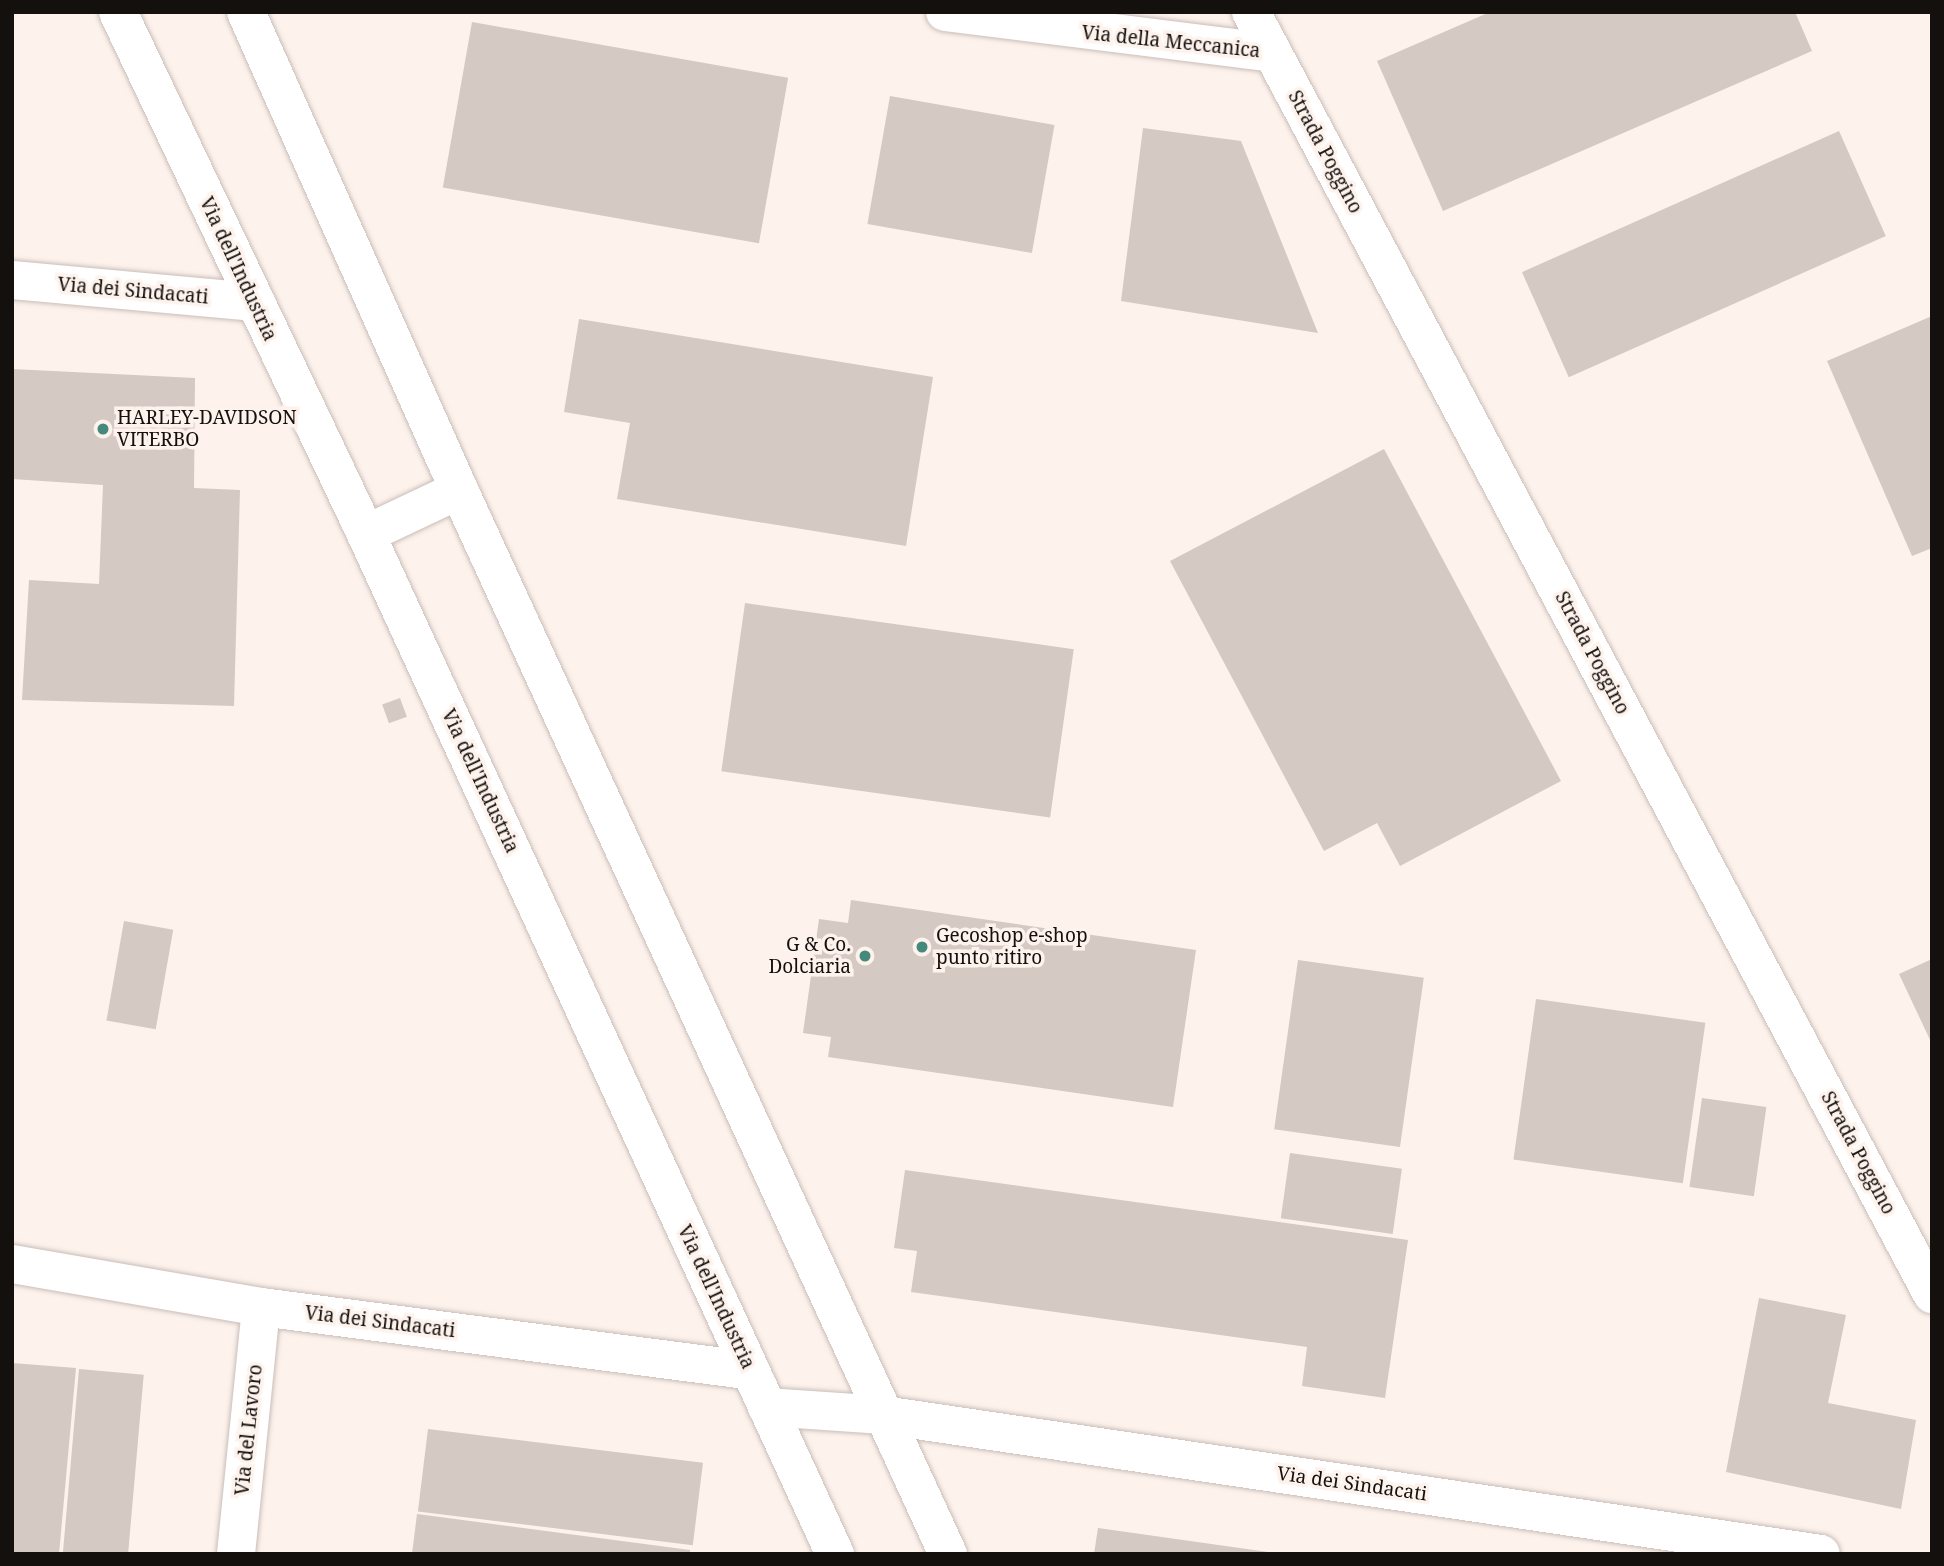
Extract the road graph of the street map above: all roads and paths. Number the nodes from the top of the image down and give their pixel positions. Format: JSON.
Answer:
{"nodes":[{"id":1,"x":118,"y":12,"type":"edge"},
{"id":2,"x":246,"y":12,"type":"edge"},
{"id":3,"x":945,"y":12,"type":"edge"},
{"id":4,"x":1251,"y":12,"type":"edge"},
{"id":5,"x":1272,"y":53,"type":"junction"},
{"id":6,"x":12,"y":280,"type":"edge"},
{"id":7,"x":253,"y":302,"type":"junction"},
{"id":8,"x":459,"y":490,"type":"junction"},
{"id":9,"x":366,"y":534,"type":"junction"},
{"id":10,"x":12,"y":1264,"type":"edge"},
{"id":11,"x":1932,"y":1294,"type":"edge"},
{"id":12,"x":261,"y":1307,"type":"junction"},
{"id":13,"x":750,"y":1370,"type":"junction"},
{"id":14,"x":767,"y":1407,"type":"junction"},
{"id":15,"x":883,"y":1415,"type":"junction"},
{"id":16,"x":236,"y":1554,"type":"edge"},
{"id":17,"x":835,"y":1554,"type":"edge"},
{"id":18,"x":948,"y":1554,"type":"edge"},
{"id":19,"x":1821,"y":1554,"type":"edge"}],
"edges":[{"from":1,"to":7,"type":"street","name":"Via dell'Industria"},
{"from":2,"to":8,"type":"street"},
{"from":3,"to":5,"type":"street","name":"Via della Meccanica"},
{"from":4,"to":5,"type":"street","name":"Strada Poggino"},
{"from":5,"to":11,"type":"street","name":"Strada Poggino"},
{"from":6,"to":7,"type":"street","name":"Via dei Sindacati"},
{"from":7,"to":9,"type":"street","name":"Via dell'Industria"},
{"from":8,"to":9,"type":"street"},
{"from":8,"to":15,"type":"street"},
{"from":9,"to":13,"type":"street","name":"Via dell'Industria"},
{"from":10,"to":12,"type":"street","name":"Via dei Sindacati"},
{"from":12,"to":13,"type":"street","name":"Via dei Sindacati"},
{"from":12,"to":16,"type":"street","name":"Via del Lavoro"},
{"from":13,"to":14,"type":"street","name":"Via dell'Industria"},
{"from":14,"to":15,"type":"street","name":"Via dei Sindacati"},
{"from":14,"to":17,"type":"street","name":"Via dell'Industria"},
{"from":15,"to":18,"type":"street"},
{"from":15,"to":19,"type":"street","name":"Via dei Sindacati"}]}
